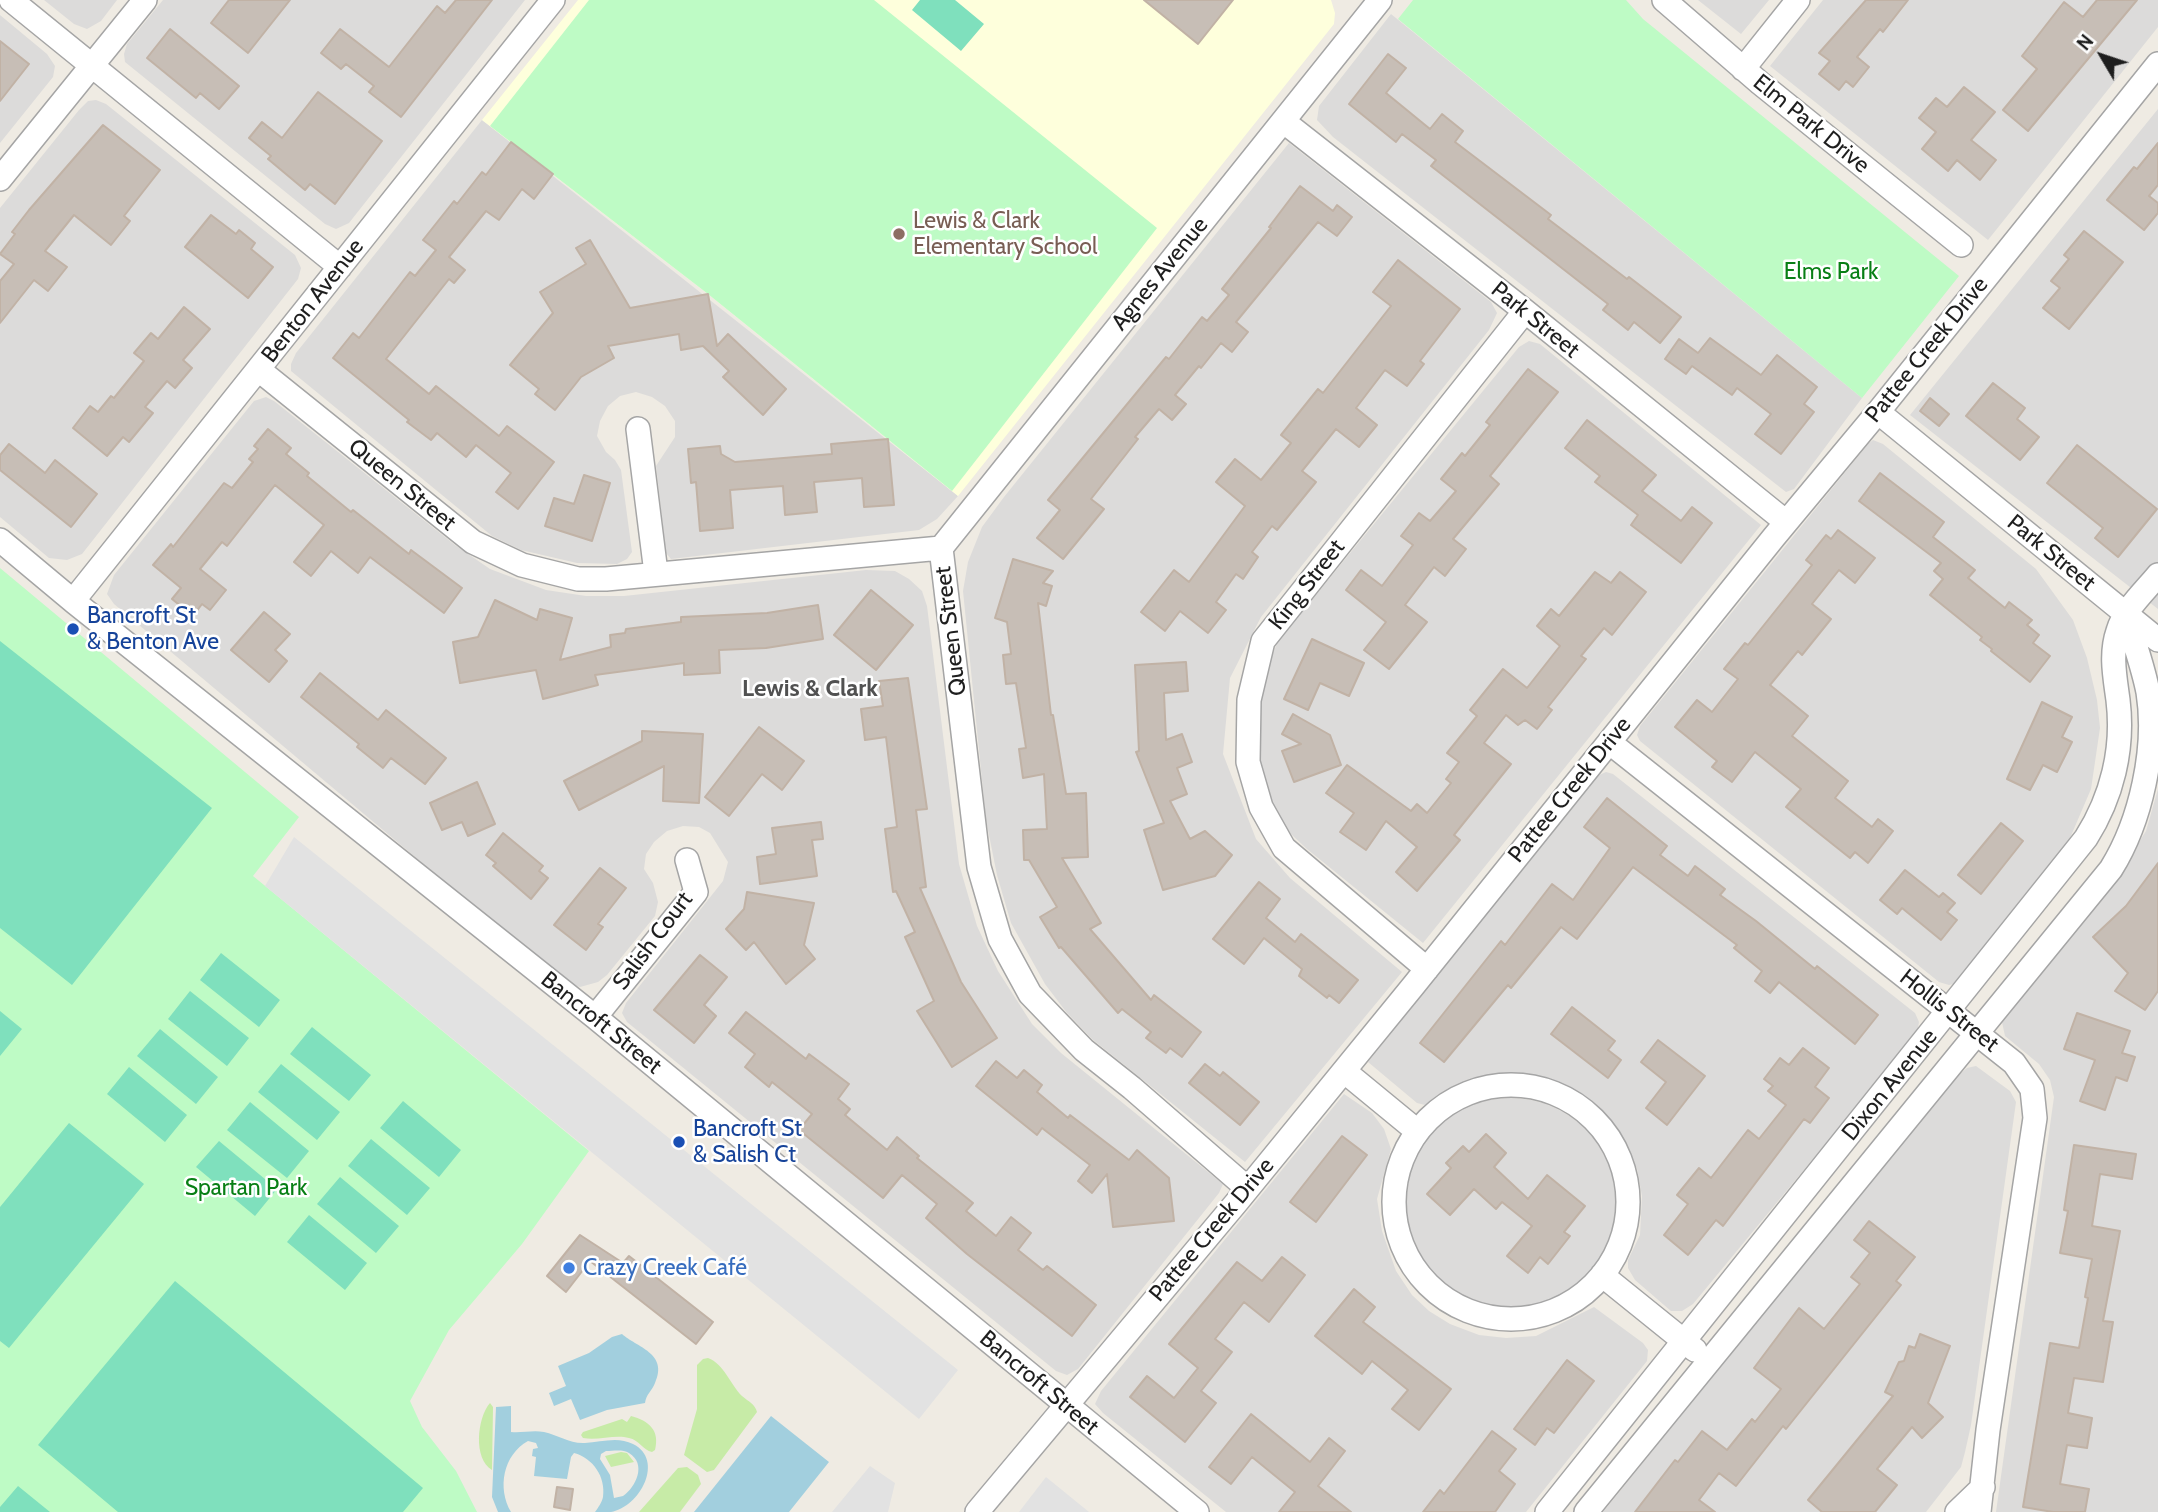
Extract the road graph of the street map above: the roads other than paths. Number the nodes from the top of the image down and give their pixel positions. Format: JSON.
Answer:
{"nodes":[{"id":1,"x":11,"y":0,"type":"edge"},
{"id":2,"x":145,"y":0,"type":"edge"},
{"id":3,"x":552,"y":0,"type":"edge"},
{"id":4,"x":1664,"y":0,"type":"edge"},
{"id":5,"x":1798,"y":0,"type":"edge"},
{"id":6,"x":1375,"y":2,"type":"edge"},
{"id":7,"x":2158,"y":64,"type":"edge"},
{"id":8,"x":92,"y":66,"type":"junction"},
{"id":9,"x":1743,"y":69,"type":"junction"},
{"id":10,"x":1283,"y":121,"type":"junction"},
{"id":11,"x":0,"y":179,"type":"edge"},
{"id":12,"x":1961,"y":245,"type":"dead end"},
{"id":13,"x":340,"y":267,"type":"junction"},
{"id":14,"x":1525,"y":311,"type":"junction"},
{"id":15,"x":259,"y":370,"type":"junction"},
{"id":16,"x":1878,"y":412,"type":"junction"},
{"id":17,"x":638,"y":429,"type":"dead end"},
{"id":18,"x":1786,"y":522,"type":"junction"},
{"id":19,"x":0,"y":540,"type":"edge"},
{"id":20,"x":941,"y":548,"type":"junction"},
{"id":21,"x":656,"y":573,"type":"junction"},
{"id":22,"x":2158,"y":575,"type":"edge"},
{"id":23,"x":73,"y":601,"type":"junction"},
{"id":24,"x":2126,"y":614,"type":"junction"},
{"id":25,"x":2158,"y":640,"type":"edge"},
{"id":26,"x":1609,"y":742,"type":"junction"},
{"id":27,"x":687,"y":860,"type":"dead end"},
{"id":28,"x":1427,"y":969,"type":"junction"},
{"id":29,"x":1950,"y":1012,"type":"junction"},
{"id":30,"x":595,"y":1017,"type":"junction"},
{"id":31,"x":1976,"y":1033,"type":"junction"},
{"id":32,"x":1344,"y":1071,"type":"junction"},
{"id":33,"x":1418,"y":1131,"type":"junction"},
{"id":34,"x":1247,"y":1188,"type":"junction"},
{"id":35,"x":1602,"y":1275,"type":"junction"},
{"id":36,"x":1683,"y":1341,"type":"junction"},
{"id":37,"x":1709,"y":1361,"type":"junction"},
{"id":38,"x":1065,"y":1405,"type":"junction"},
{"id":39,"x":1983,"y":1487,"type":"junction"},
{"id":40,"x":977,"y":1512,"type":"edge"},
{"id":41,"x":1197,"y":1512,"type":"edge"},
{"id":42,"x":1547,"y":1512,"type":"edge"},
{"id":43,"x":1586,"y":1512,"type":"edge"},
{"id":44,"x":1956,"y":1512,"type":"edge"},
{"id":45,"x":1979,"y":1512,"type":"edge"}],
"edges":[{"from":1,"to":8,"type":"street"},
{"from":2,"to":8,"type":"street"},
{"from":3,"to":13,"type":"street","name":"Benton Avenue"},
{"from":4,"to":9,"type":"street","name":"Elm Park Drive"},
{"from":5,"to":9,"type":"street"},
{"from":6,"to":10,"type":"street","name":"Agnes Avenue"},
{"from":7,"to":16,"type":"street","name":"Pattee Creek Drive"},
{"from":8,"to":11,"type":"street"},
{"from":8,"to":13,"type":"street"},
{"from":9,"to":12,"type":"street","name":"Elm Park Drive"},
{"from":10,"to":14,"type":"street","name":"Park Street"},
{"from":10,"to":20,"type":"street","name":"Agnes Avenue"},
{"from":13,"to":15,"type":"street","name":"Benton Avenue"},
{"from":14,"to":18,"type":"street","name":"Park Street"},
{"from":14,"to":28,"type":"street","name":"King Street"},
{"from":15,"to":21,"type":"street","name":"Queen Street"},
{"from":15,"to":23,"type":"street","name":"Benton Avenue"},
{"from":16,"to":18,"type":"street","name":"Pattee Creek Drive"},
{"from":16,"to":24,"type":"street","name":"Park Street"},
{"from":17,"to":21,"type":"street"},
{"from":18,"to":26,"type":"street","name":"Pattee Creek Drive"},
{"from":19,"to":23,"type":"street","name":"Bancroft Street"},
{"from":20,"to":21,"type":"street","name":"Queen Street"},
{"from":20,"to":34,"type":"street","name":"Queen Street"},
{"from":22,"to":24,"type":"street","name":"Dixon Avenue"},
{"from":23,"to":30,"type":"street","name":"Bancroft Street"},
{"from":24,"to":25,"type":"street","name":"Park Street"},
{"from":24,"to":29,"type":"street","name":"Dixon Avenue"},
{"from":24,"to":31,"type":"street","name":"Dixon Avenue"},
{"from":26,"to":28,"type":"street","name":"Pattee Creek Drive"},
{"from":26,"to":29,"type":"street","name":"Hollis Street"},
{"from":27,"to":30,"type":"street","name":"Salish Court"},
{"from":28,"to":32,"type":"street","name":"Pattee Creek Drive"},
{"from":29,"to":31,"type":"street","name":"Hollis Street"},
{"from":29,"to":36,"type":"street","name":"Dixon Avenue"},
{"from":30,"to":38,"type":"street","name":"Bancroft Street"},
{"from":31,"to":37,"type":"street","name":"Dixon Avenue"},
{"from":31,"to":39,"type":"street","name":"Hollis Street"},
{"from":32,"to":33,"type":"street"},
{"from":32,"to":34,"type":"street","name":"Pattee Creek Drive"},
{"from":33,"to":35,"type":"street"},
{"from":33,"to":35,"type":"street"},
{"from":34,"to":38,"type":"street","name":"Pattee Creek Drive"},
{"from":35,"to":36,"type":"street"},
{"from":36,"to":37,"type":"street"},
{"from":36,"to":42,"type":"street","name":"Dixon Avenue"},
{"from":37,"to":43,"type":"street","name":"Dixon Avenue"},
{"from":38,"to":40,"type":"street","name":"Pattee Creek Drive"},
{"from":38,"to":41,"type":"street","name":"Bancroft Street"},
{"from":39,"to":44,"type":"street"},
{"from":39,"to":45,"type":"street","name":"Hollis Street"}]}
